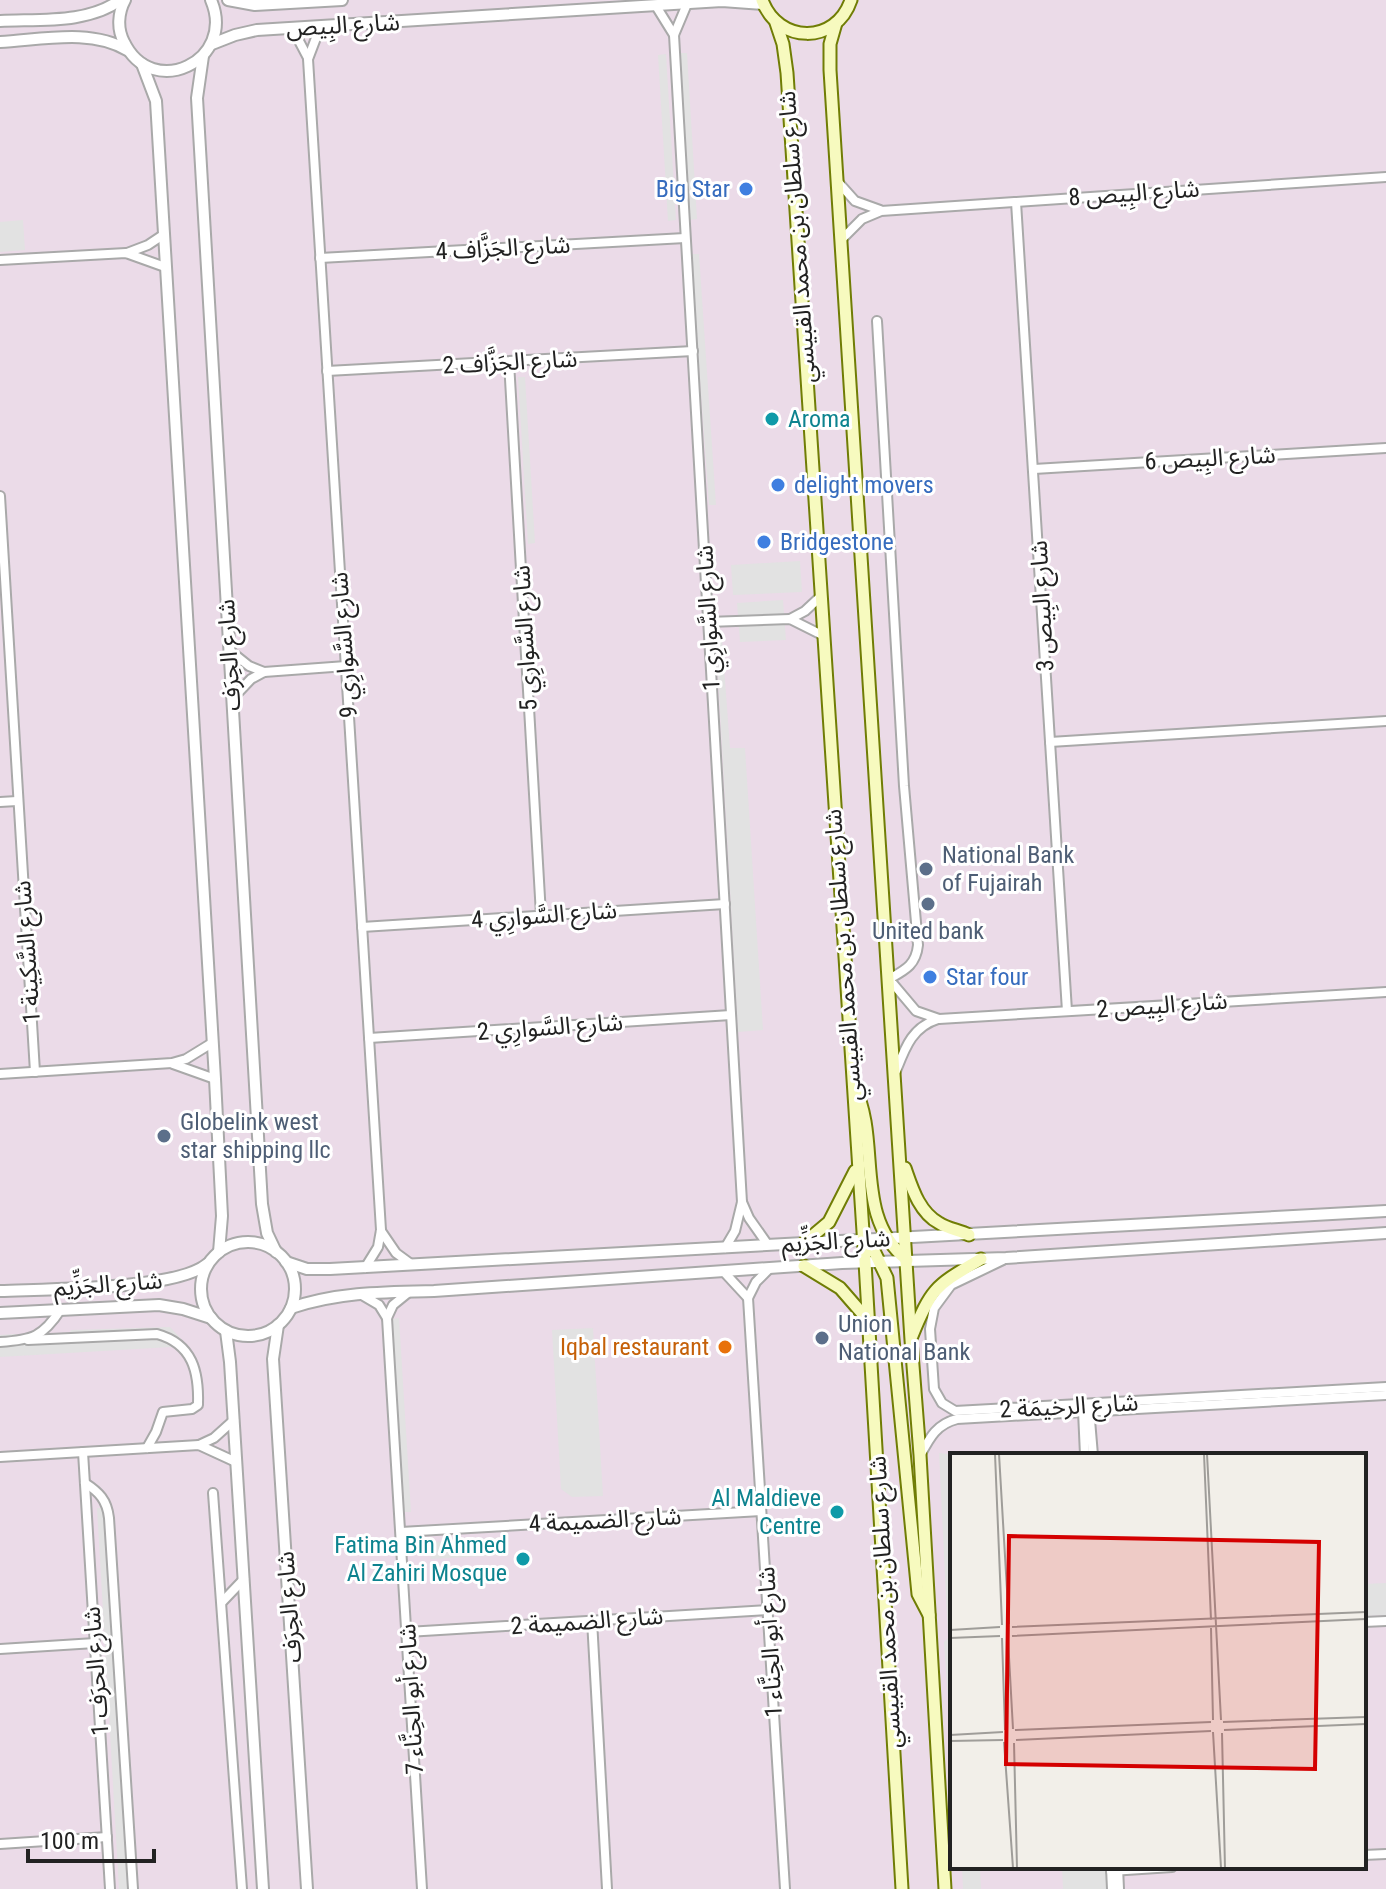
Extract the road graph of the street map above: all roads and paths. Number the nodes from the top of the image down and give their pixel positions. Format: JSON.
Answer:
{"nodes":[{"id":1,"x":122,"y":0,"type":"edge"},
{"id":2,"x":211,"y":0,"type":"edge"},
{"id":3,"x":228,"y":0,"type":"edge"},
{"id":4,"x":327,"y":0,"type":"edge"},
{"id":5,"x":342,"y":0,"type":"edge"},
{"id":6,"x":852,"y":1,"type":"edge"},
{"id":7,"x":290,"y":2,"type":"edge"},
{"id":8,"x":762,"y":2,"type":"edge"},
{"id":9,"x":687,"y":4,"type":"junction"},
{"id":10,"x":656,"y":6,"type":"junction"},
{"id":11,"x":0,"y":21,"type":"edge"},
{"id":12,"x":776,"y":23,"type":"junction"},
{"id":13,"x":836,"y":23,"type":"junction"},
{"id":14,"x":326,"y":27,"type":"junction"},
{"id":15,"x":287,"y":29,"type":"junction"},
{"id":16,"x":674,"y":35,"type":"junction"},
{"id":17,"x":0,"y":42,"type":"edge"},
{"id":18,"x":212,"y":44,"type":"junction"},
{"id":19,"x":128,"y":50,"type":"junction"},
{"id":20,"x":203,"y":56,"type":"junction"},
{"id":21,"x":308,"y":59,"type":"junction"},
{"id":22,"x":142,"y":64,"type":"junction"},
{"id":23,"x":1386,"y":177,"type":"edge"},
{"id":24,"x":838,"y":182,"type":"junction"},
{"id":25,"x":1016,"y":202,"type":"junction"},
{"id":26,"x":881,"y":211,"type":"junction"},
{"id":27,"x":163,"y":235,"type":"junction"},
{"id":28,"x":685,"y":238,"type":"junction"},
{"id":29,"x":842,"y":239,"type":"junction"},
{"id":30,"x":126,"y":253,"type":"junction"},
{"id":31,"x":320,"y":258,"type":"junction"},
{"id":32,"x":0,"y":260,"type":"edge"},
{"id":33,"x":165,"y":267,"type":"junction"},
{"id":34,"x":877,"y":321,"type":"dead end"},
{"id":35,"x":693,"y":351,"type":"junction"},
{"id":36,"x":509,"y":362,"type":"junction"},
{"id":37,"x":327,"y":371,"type":"junction"},
{"id":38,"x":1386,"y":448,"type":"edge"},
{"id":39,"x":1034,"y":469,"type":"junction"},
{"id":40,"x":0,"y":496,"type":"edge"},
{"id":41,"x":1,"y":532,"type":"edge"},
{"id":42,"x":820,"y":597,"type":"junction"},
{"id":43,"x":790,"y":619,"type":"junction"},
{"id":44,"x":708,"y":622,"type":"junction"},
{"id":45,"x":822,"y":635,"type":"junction"},
{"id":46,"x":229,"y":650,"type":"junction"},
{"id":47,"x":346,"y":666,"type":"junction"},
{"id":48,"x":264,"y":672,"type":"junction"},
{"id":49,"x":232,"y":699,"type":"junction"},
{"id":50,"x":1386,"y":721,"type":"edge"},
{"id":51,"x":1050,"y":742,"type":"junction"},
{"id":52,"x":17,"y":801,"type":"junction"},
{"id":53,"x":0,"y":802,"type":"edge"},
{"id":54,"x":725,"y":904,"type":"junction"},
{"id":55,"x":541,"y":915,"type":"junction"},
{"id":56,"x":362,"y":927,"type":"junction"},
{"id":57,"x":889,"y":979,"type":"junction"},
{"id":58,"x":1386,"y":992,"type":"edge"},
{"id":59,"x":1067,"y":1011,"type":"junction"},
{"id":60,"x":731,"y":1015,"type":"junction"},
{"id":61,"x":939,"y":1019,"type":"junction"},
{"id":62,"x":369,"y":1038,"type":"junction"},
{"id":63,"x":212,"y":1043,"type":"junction"},
{"id":64,"x":172,"y":1063,"type":"junction"},
{"id":65,"x":35,"y":1072,"type":"junction"},
{"id":66,"x":895,"y":1073,"type":"junction"},
{"id":67,"x":0,"y":1074,"type":"edge"},
{"id":68,"x":215,"y":1079,"type":"junction"},
{"id":69,"x":851,"y":1081,"type":"junction"},
{"id":70,"x":900,"y":1154,"type":"junction"},
{"id":71,"x":857,"y":1166,"type":"junction"},
{"id":72,"x":742,"y":1202,"type":"junction"},
{"id":73,"x":1386,"y":1211,"type":"edge"},
{"id":74,"x":381,"y":1230,"type":"junction"},
{"id":75,"x":1386,"y":1233,"type":"edge"},
{"id":76,"x":969,"y":1235,"type":"junction"},
{"id":77,"x":905,"y":1237,"type":"junction"},
{"id":78,"x":887,"y":1238,"type":"junction"},
{"id":79,"x":862,"y":1240,"type":"junction"},
{"id":80,"x":804,"y":1243,"type":"junction"},
{"id":81,"x":768,"y":1245,"type":"junction"},
{"id":82,"x":725,"y":1248,"type":"junction"},
{"id":83,"x":276,"y":1252,"type":"junction"},
{"id":84,"x":215,"y":1256,"type":"junction"},
{"id":85,"x":1006,"y":1258,"type":"junction"},
{"id":86,"x":981,"y":1259,"type":"junction"},
{"id":87,"x":907,"y":1260,"type":"junction"},
{"id":88,"x":881,"y":1261,"type":"junction"},
{"id":89,"x":286,"y":1262,"type":"junction"},
{"id":90,"x":865,"y":1262,"type":"junction"},
{"id":91,"x":411,"y":1264,"type":"junction"},
{"id":92,"x":804,"y":1266,"type":"junction"},
{"id":93,"x":365,"y":1268,"type":"junction"},
{"id":94,"x":768,"y":1270,"type":"junction"},
{"id":95,"x":724,"y":1272,"type":"junction"},
{"id":96,"x":0,"y":1291,"type":"edge"},
{"id":97,"x":409,"y":1291,"type":"junction"},
{"id":98,"x":359,"y":1293,"type":"junction"},
{"id":99,"x":748,"y":1298,"type":"junction"},
{"id":100,"x":291,"y":1308,"type":"junction"},
{"id":101,"x":61,"y":1309,"type":"junction"},
{"id":102,"x":0,"y":1313,"type":"edge"},
{"id":103,"x":211,"y":1318,"type":"junction"},
{"id":104,"x":387,"y":1318,"type":"junction"},
{"id":105,"x":868,"y":1319,"type":"junction"},
{"id":106,"x":54,"y":1320,"type":"junction"},
{"id":107,"x":278,"y":1325,"type":"junction"},
{"id":108,"x":226,"y":1331,"type":"junction"},
{"id":109,"x":56,"y":1339,"type":"junction"},
{"id":110,"x":28,"y":1340,"type":"junction"},
{"id":111,"x":911,"y":1340,"type":"junction"},
{"id":112,"x":0,"y":1342,"type":"edge"},
{"id":113,"x":1386,"y":1387,"type":"edge"},
{"id":114,"x":1386,"y":1395,"type":"edge"},
{"id":115,"x":1086,"y":1409,"type":"junction"},
{"id":116,"x":234,"y":1420,"type":"junction"},
{"id":117,"x":199,"y":1445,"type":"junction"},
{"id":118,"x":147,"y":1448,"type":"junction"},
{"id":119,"x":83,"y":1452,"type":"junction"},
{"id":120,"x":1085,"y":1453,"type":"edge"},
{"id":121,"x":1093,"y":1453,"type":"edge"},
{"id":122,"x":920,"y":1455,"type":"junction"},
{"id":123,"x":0,"y":1457,"type":"edge"},
{"id":124,"x":236,"y":1462,"type":"junction"},
{"id":125,"x":85,"y":1483,"type":"junction"},
{"id":126,"x":213,"y":1493,"type":"dead end"},
{"id":127,"x":761,"y":1511,"type":"junction"},
{"id":128,"x":401,"y":1532,"type":"junction"},
{"id":129,"x":244,"y":1579,"type":"junction"},
{"id":130,"x":222,"y":1602,"type":"junction"},
{"id":131,"x":768,"y":1610,"type":"junction"},
{"id":132,"x":930,"y":1616,"type":"junction"},
{"id":133,"x":592,"y":1620,"type":"junction"},
{"id":134,"x":1386,"y":1621,"type":"edge"},
{"id":135,"x":1366,"y":1622,"type":"edge"},
{"id":136,"x":407,"y":1632,"type":"junction"},
{"id":137,"x":95,"y":1643,"type":"junction"},
{"id":138,"x":0,"y":1649,"type":"edge"},
{"id":139,"x":107,"y":1837,"type":"junction"},
{"id":140,"x":0,"y":1844,"type":"edge"},
{"id":141,"x":1386,"y":1854,"type":"edge"},
{"id":142,"x":1366,"y":1855,"type":"edge"},
{"id":143,"x":1114,"y":1869,"type":"edge"},
{"id":144,"x":110,"y":1889,"type":"edge"},
{"id":145,"x":133,"y":1889,"type":"edge"},
{"id":146,"x":242,"y":1889,"type":"edge"},
{"id":147,"x":263,"y":1889,"type":"edge"},
{"id":148,"x":307,"y":1889,"type":"edge"},
{"id":149,"x":422,"y":1889,"type":"edge"},
{"id":150,"x":607,"y":1889,"type":"edge"},
{"id":151,"x":785,"y":1889,"type":"edge"},
{"id":152,"x":902,"y":1889,"type":"edge"},
{"id":153,"x":945,"y":1889,"type":"edge"},
{"id":154,"x":1112,"y":1889,"type":"edge"},
{"id":155,"x":1119,"y":1889,"type":"edge"}],
"edges":[{"from":1,"to":11,"type":"street"},
{"from":1,"to":19,"type":"street"},
{"from":2,"to":18,"type":"street"},
{"from":3,"to":7,"type":"street","name":"شارع البِيص"},
{"from":4,"to":5,"type":"street","name":"شارع البِيص"},
{"from":4,"to":7,"type":"street","name":"شارع البِيص"},
{"from":6,"to":13,"type":"main road"},
{"from":8,"to":9,"type":"street","name":"شارع البِيص"},
{"from":8,"to":12,"type":"main road"},
{"from":9,"to":10,"type":"street","name":"شارع البِيص"},
{"from":9,"to":16,"type":"street","name":"شارع السَّوارِي 1"},
{"from":10,"to":14,"type":"street","name":"شارع البِيص"},
{"from":10,"to":16,"type":"street","name":"شارع السَّوارِي 1"},
{"from":12,"to":13,"type":"main road"},
{"from":12,"to":42,"type":"main road","name":"شارع سلطان بن محمد القبيسي"},
{"from":13,"to":24,"type":"main road","name":"شارع سلطان بن محمد القبيسي"},
{"from":14,"to":15,"type":"street","name":"شارع البِيص"},
{"from":14,"to":21,"type":"street"},
{"from":15,"to":18,"type":"street","name":"شارع البِيص"},
{"from":15,"to":21,"type":"street"},
{"from":16,"to":28,"type":"street","name":"شارع السَّوارِي 1"},
{"from":17,"to":19,"type":"street"},
{"from":18,"to":20,"type":"street"},
{"from":19,"to":22,"type":"street"},
{"from":20,"to":22,"type":"street"},
{"from":20,"to":46,"type":"street","name":"شارع الحِرَف"},
{"from":21,"to":31,"type":"street","name":"شارع السَّوارِي 9"},
{"from":22,"to":27,"type":"street","name":"شارع الحِرَف"},
{"from":23,"to":25,"type":"street","name":"شارع البِيص 8"},
{"from":24,"to":26,"type":"street"},
{"from":24,"to":29,"type":"main road","name":"شارع سلطان بن محمد القبيسي"},
{"from":25,"to":26,"type":"street","name":"شارع البِيص 8"},
{"from":25,"to":39,"type":"street","name":"شارع البِيص 3"},
{"from":26,"to":29,"type":"street","name":"شارع البِيص 8"},
{"from":27,"to":30,"type":"street"},
{"from":27,"to":33,"type":"street","name":"شارع الحِرَف"},
{"from":28,"to":31,"type":"street","name":"شارع الجَزَّاف 4"},
{"from":28,"to":35,"type":"street","name":"شارع السَّوارِي 1"},
{"from":29,"to":57,"type":"main road","name":"شارع سلطان بن محمد القبيسي"},
{"from":30,"to":32,"type":"street"},
{"from":30,"to":33,"type":"street"},
{"from":31,"to":37,"type":"street","name":"شارع السَّوارِي 9"},
{"from":33,"to":63,"type":"street","name":"شارع الحِرَف"},
{"from":34,"to":57,"type":"street"},
{"from":35,"to":36,"type":"street","name":"شارع الجَزَّاف 2"},
{"from":35,"to":44,"type":"street","name":"شارع السَّوارِي 1"},
{"from":36,"to":37,"type":"street","name":"شارع الجَزَّاف 2"},
{"from":36,"to":55,"type":"street","name":"شارع السَّوارِي 5"},
{"from":37,"to":47,"type":"street","name":"شارع السَّوارِي 9"},
{"from":38,"to":39,"type":"street","name":"شارع البِيص 6"},
{"from":39,"to":51,"type":"street","name":"شارع البِيص 3"},
{"from":40,"to":41,"type":"street","name":"شارع السَّكِينة 1"},
{"from":41,"to":52,"type":"street","name":"شارع السَّكِينة 1"},
{"from":42,"to":43,"type":"street"},
{"from":42,"to":45,"type":"main road","name":"شارع سلطان بن محمد القبيسي"},
{"from":43,"to":44,"type":"street"},
{"from":43,"to":45,"type":"street"},
{"from":44,"to":54,"type":"street","name":"شارع السَّوارِي 1"},
{"from":45,"to":69,"type":"main road","name":"شارع سلطان بن محمد القبيسي"},
{"from":46,"to":48,"type":"street"},
{"from":46,"to":49,"type":"street","name":"شارع الحِرَف"},
{"from":47,"to":48,"type":"street"},
{"from":47,"to":56,"type":"street","name":"شارع السَّوارِي 9"},
{"from":48,"to":49,"type":"street"},
{"from":49,"to":83,"type":"street","name":"شارع الحِرَف"},
{"from":50,"to":51,"type":"street"},
{"from":51,"to":59,"type":"street","name":"شارع البِيص 3"},
{"from":52,"to":53,"type":"street"},
{"from":52,"to":65,"type":"street","name":"شارع السَّكِينة 1"},
{"from":54,"to":55,"type":"street","name":"شارع السَّوارِي 4"},
{"from":54,"to":60,"type":"street","name":"شارع السَّوارِي 1"},
{"from":55,"to":56,"type":"street","name":"شارع السَّوارِي 4"},
{"from":56,"to":62,"type":"street","name":"شارع السَّوارِي 9"},
{"from":57,"to":61,"type":"street"},
{"from":57,"to":66,"type":"main road","name":"شارع سلطان بن محمد القبيسي"},
{"from":58,"to":59,"type":"street","name":"شارع البِيص 2"},
{"from":59,"to":61,"type":"street","name":"شارع البِيص 2"},
{"from":60,"to":62,"type":"street","name":"شارع السَّوارِي 2"},
{"from":60,"to":72,"type":"street","name":"شارع السَّوارِي 1"},
{"from":61,"to":66,"type":"street"},
{"from":62,"to":74,"type":"street","name":"شارع السَّوارِي 9"},
{"from":63,"to":64,"type":"street"},
{"from":63,"to":68,"type":"street","name":"شارع الحِرَف"},
{"from":64,"to":65,"type":"street"},
{"from":64,"to":68,"type":"street"},
{"from":65,"to":67,"type":"street"},
{"from":66,"to":70,"type":"main road","name":"شارع سلطان بن محمد القبيسي"},
{"from":68,"to":84,"type":"street","name":"شارع الحِرَف"},
{"from":69,"to":71,"type":"main road","name":"شارع سلطان بن محمد القبيسي"},
{"from":69,"to":78,"type":"main road"},
{"from":70,"to":76,"type":"main road"},
{"from":70,"to":77,"type":"main road","name":"شارع سلطان بن محمد القبيسي"},
{"from":71,"to":79,"type":"main road","name":"شارع سلطان بن محمد القبيسي"},
{"from":71,"to":80,"type":"main road"},
{"from":72,"to":81,"type":"street","name":"شارع السَّوارِي 1"},
{"from":72,"to":82,"type":"street","name":"شارع السَّوارِي 1"},
{"from":73,"to":76,"type":"street","name":"شارع الجَزِّيم"},
{"from":74,"to":91,"type":"street"},
{"from":74,"to":93,"type":"street","name":"شارع السَّوارِي 9"},
{"from":75,"to":85,"type":"street","name":"شارع الجَزِّيم"},
{"from":76,"to":77,"type":"street","name":"شارع الجَزِّيم"},
{"from":77,"to":78,"type":"street","name":"شارع الجَزِّيم"},
{"from":77,"to":87,"type":"main road","name":"شارع سلطان بن محمد القبيسي"},
{"from":78,"to":79,"type":"street","name":"شارع الجَزِّيم"},
{"from":78,"to":87,"type":"main road"},
{"from":79,"to":80,"type":"street","name":"شارع الجَزِّيم"},
{"from":79,"to":88,"type":"main road"},
{"from":79,"to":90,"type":"main road","name":"شارع سلطان بن محمد القبيسي"},
{"from":80,"to":81,"type":"street","name":"شارع الجَزِّيم"},
{"from":81,"to":82,"type":"street","name":"شارع الجَزِّيم"},
{"from":82,"to":91,"type":"street","name":"شارع الجَزِّيم"},
{"from":83,"to":84,"type":"street"},
{"from":83,"to":89,"type":"street"},
{"from":84,"to":96,"type":"street","name":"شارع الجَزِّيم"},
{"from":84,"to":103,"type":"street"},
{"from":85,"to":86,"type":"street","name":"شارع الجَزِّيم"},
{"from":85,"to":115,"type":"street","name":"شارع الرخيمَة 2"},
{"from":86,"to":87,"type":"street","name":"شارع الجَزِّيم"},
{"from":86,"to":111,"type":"main road"},
{"from":87,"to":88,"type":"street","name":"شارع الجَزِّيم"},
{"from":87,"to":111,"type":"main road","name":"شارع سلطان بن محمد القبيسي"},
{"from":88,"to":90,"type":"street","name":"شارع الجَزِّيم"},
{"from":88,"to":132,"type":"main road"},
{"from":89,"to":93,"type":"street","name":"شارع الجَزِّيم"},
{"from":89,"to":100,"type":"street"},
{"from":90,"to":92,"type":"street","name":"شارع الجَزِّيم"},
{"from":90,"to":105,"type":"main road","name":"شارع سلطان بن محمد القبيسي"},
{"from":91,"to":93,"type":"street","name":"شارع الجَزِّيم"},
{"from":92,"to":94,"type":"street","name":"شارع الجَزِّيم"},
{"from":92,"to":105,"type":"main road"},
{"from":94,"to":95,"type":"street","name":"شارع الجَزِّيم"},
{"from":94,"to":99,"type":"street"},
{"from":95,"to":97,"type":"street","name":"شارع الجَزِّيم"},
{"from":95,"to":99,"type":"street"},
{"from":97,"to":98,"type":"street","name":"شارع الجَزِّيم"},
{"from":97,"to":104,"type":"street"},
{"from":98,"to":100,"type":"street","name":"شارع الجَزِّيم"},
{"from":98,"to":104,"type":"street"},
{"from":99,"to":127,"type":"street","name":"شارع أبو الحِنَّاء 1"},
{"from":100,"to":107,"type":"street"},
{"from":101,"to":102,"type":"street","name":"شارع الجَزِّيم"},
{"from":101,"to":103,"type":"street","name":"شارع الجَزِّيم"},
{"from":101,"to":106,"type":"street"},
{"from":103,"to":108,"type":"street"},
{"from":104,"to":128,"type":"street","name":"شارع أبو الحِنَّاء 7"},
{"from":105,"to":152,"type":"main road","name":"شارع سلطان بن محمد القبيسي"},
{"from":106,"to":109,"type":"street"},
{"from":106,"to":110,"type":"street"},
{"from":107,"to":108,"type":"street"},
{"from":107,"to":148,"type":"street","name":"شارع الحِرَف"},
{"from":108,"to":116,"type":"street","name":"شارع الحِرَف"},
{"from":109,"to":110,"type":"street"},
{"from":109,"to":118,"type":"street"},
{"from":110,"to":112,"type":"street"},
{"from":111,"to":122,"type":"main road","name":"شارع سلطان بن محمد القبيسي"},
{"from":113,"to":115,"type":"street","name":"شارع الرخيمَة 2"},
{"from":114,"to":115,"type":"street","name":"شارع الرخيمَة 2"},
{"from":115,"to":120,"type":"street"},
{"from":115,"to":121,"type":"street"},
{"from":115,"to":122,"type":"street","name":"شارع الرخيمَة 2"},
{"from":116,"to":117,"type":"street"},
{"from":116,"to":124,"type":"street","name":"شارع الحِرَف"},
{"from":117,"to":118,"type":"street"},
{"from":117,"to":124,"type":"street"},
{"from":118,"to":119,"type":"street"},
{"from":119,"to":123,"type":"street"},
{"from":119,"to":125,"type":"street","name":"شارع الحرَف 1"},
{"from":122,"to":132,"type":"main road","name":"شارع سلطان بن محمد القبيسي"},
{"from":124,"to":129,"type":"street","name":"شارع الحِرَف"},
{"from":125,"to":137,"type":"street","name":"شارع الحرَف 1"},
{"from":125,"to":145,"type":"street"},
{"from":126,"to":130,"type":"street"},
{"from":127,"to":128,"type":"street","name":"شارع الضميمة 4"},
{"from":127,"to":131,"type":"street","name":"شارع أبو الحِنَّاء 1"},
{"from":128,"to":136,"type":"street","name":"شارع أبو الحِنَّاء 7"},
{"from":129,"to":130,"type":"street"},
{"from":129,"to":147,"type":"street","name":"شارع الحِرَف"},
{"from":130,"to":146,"type":"street"},
{"from":131,"to":133,"type":"street","name":"شارع الضميمة 2"},
{"from":131,"to":151,"type":"street","name":"شارع أبو الحِنَّاء 1"},
{"from":132,"to":153,"type":"main road","name":"شارع سلطان بن محمد القبيسي"},
{"from":133,"to":136,"type":"street","name":"شارع الضميمة 2"},
{"from":133,"to":150,"type":"street"},
{"from":134,"to":135,"type":"street"},
{"from":136,"to":149,"type":"street","name":"شارع أبو الحِنَّاء 7"},
{"from":137,"to":138,"type":"street"},
{"from":137,"to":139,"type":"street","name":"شارع الحرَف 1"},
{"from":139,"to":140,"type":"street"},
{"from":139,"to":144,"type":"street","name":"شارع الحرَف 1"},
{"from":141,"to":142,"type":"street"},
{"from":143,"to":154,"type":"street"},
{"from":143,"to":155,"type":"street"}]}
